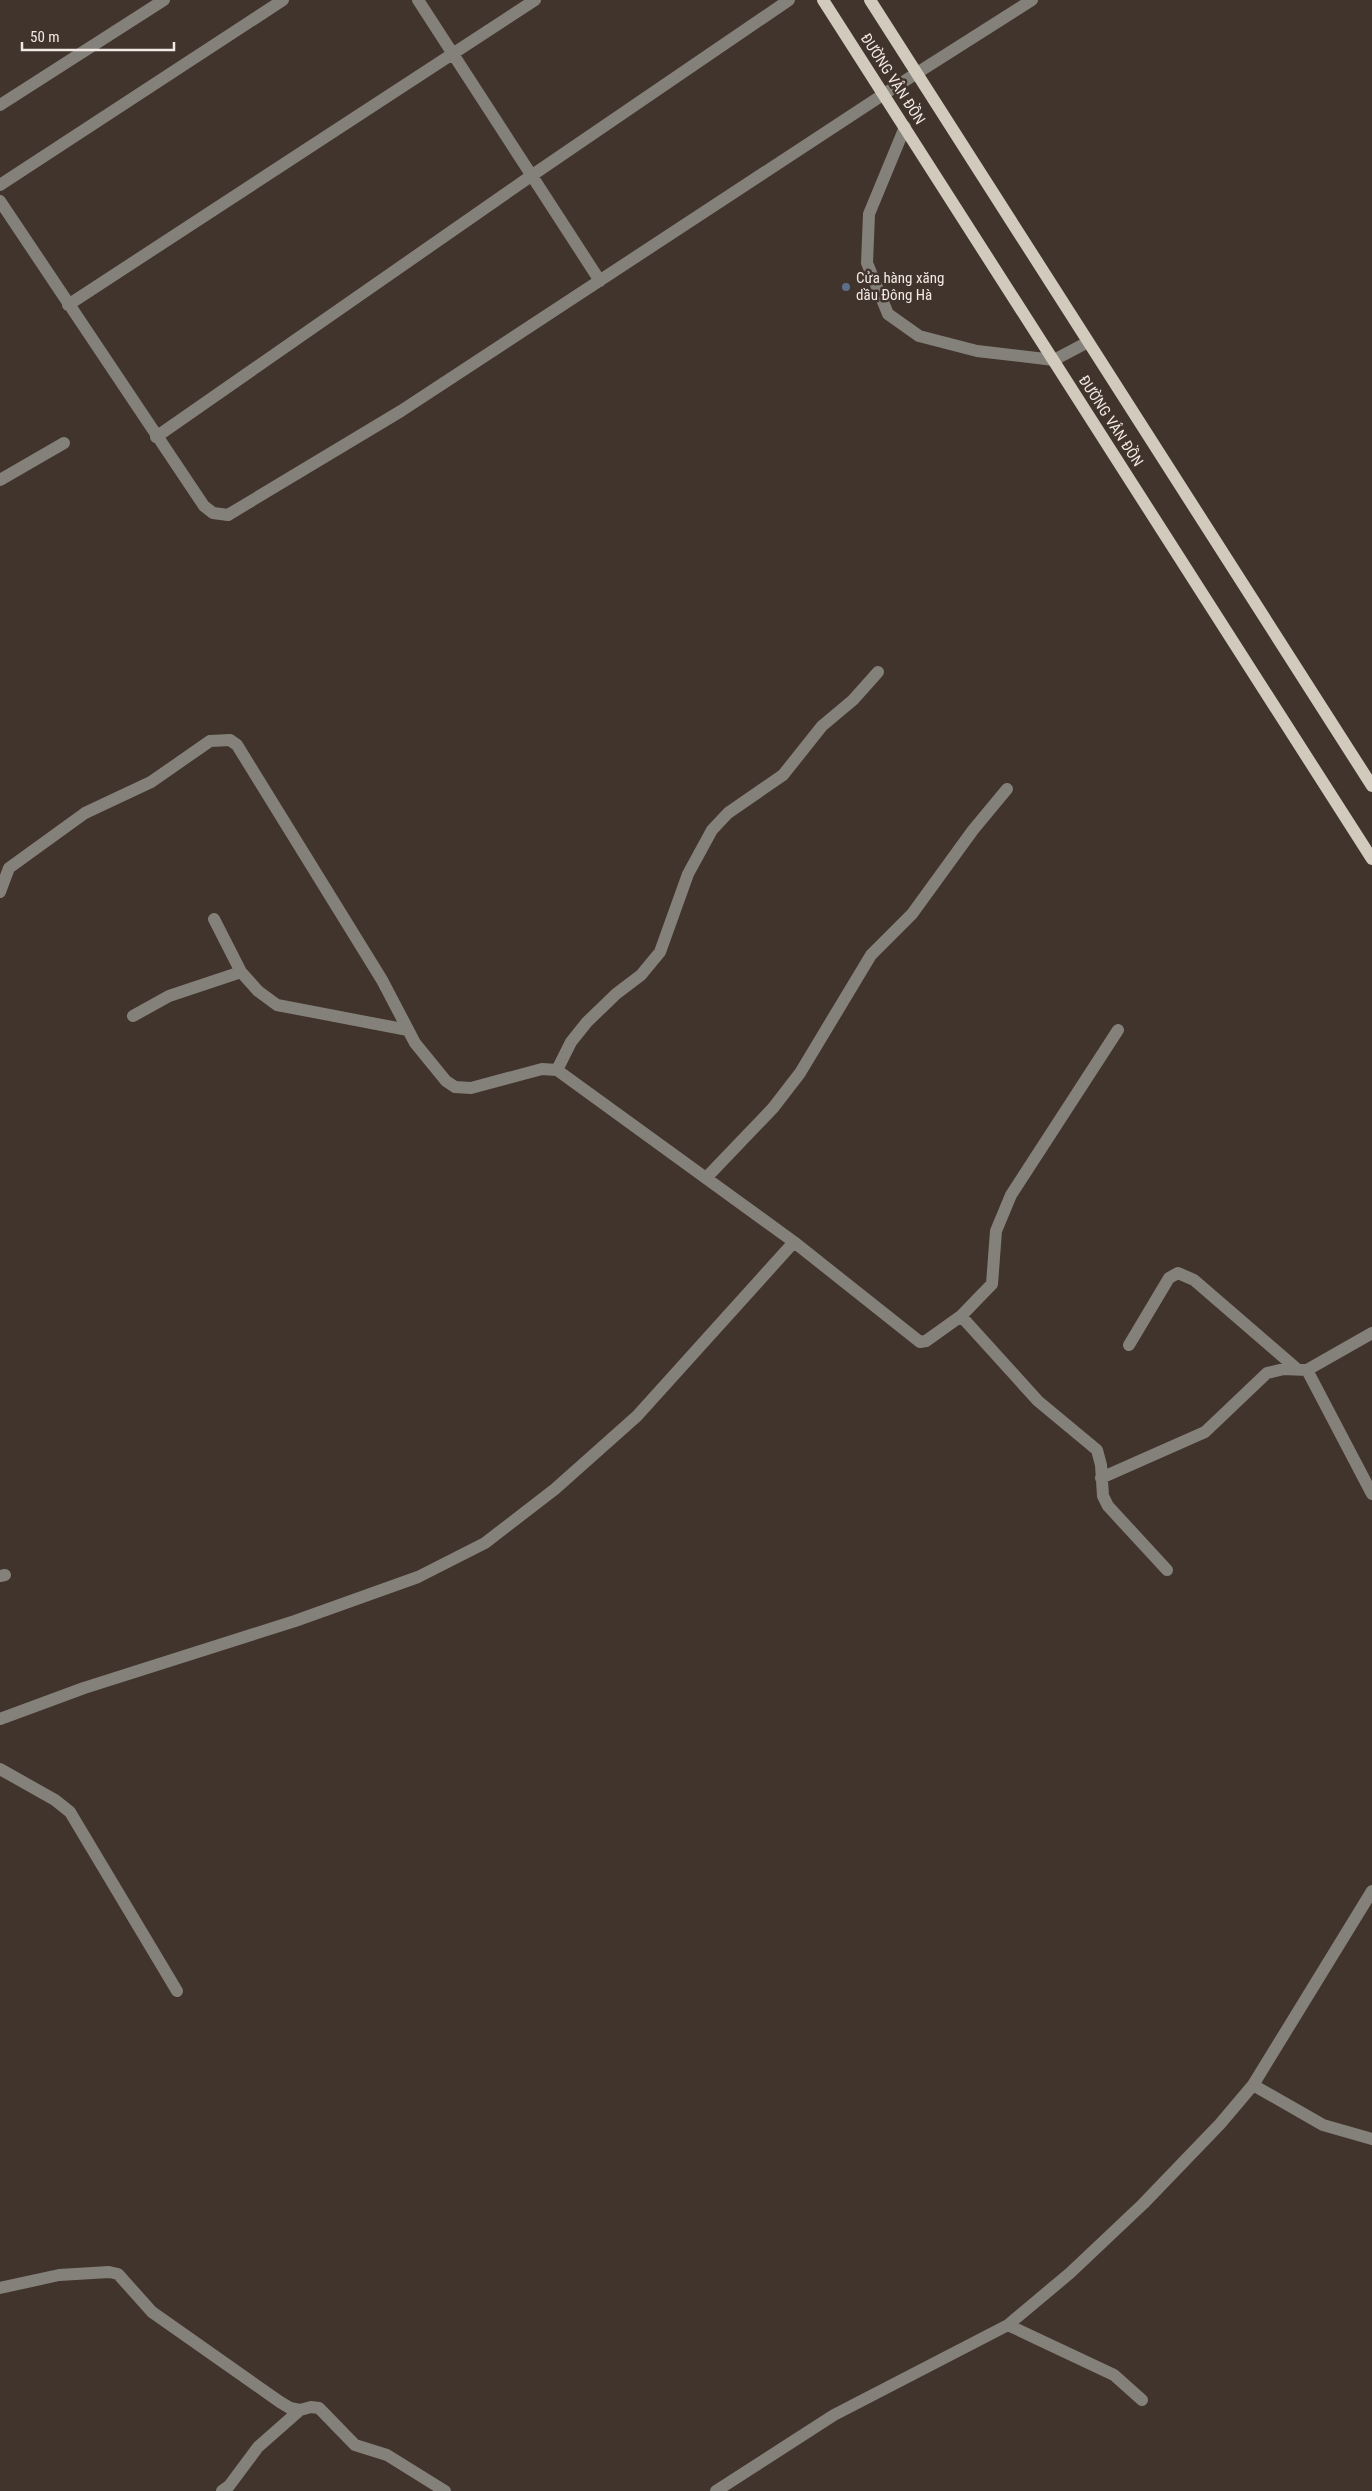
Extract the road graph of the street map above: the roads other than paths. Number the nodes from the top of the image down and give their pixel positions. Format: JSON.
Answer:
{"nodes":[{"id":1,"x":164,"y":0,"type":"edge"},
{"id":2,"x":283,"y":0,"type":"edge"},
{"id":3,"x":418,"y":0,"type":"edge"},
{"id":4,"x":534,"y":0,"type":"edge"},
{"id":5,"x":789,"y":0,"type":"edge"},
{"id":6,"x":822,"y":0,"type":"edge"},
{"id":7,"x":870,"y":0,"type":"edge"},
{"id":8,"x":1032,"y":0,"type":"edge"},
{"id":9,"x":452,"y":54,"type":"junction"},
{"id":10,"x":917,"y":73,"type":"junction"},
{"id":11,"x":884,"y":94,"type":"junction"},
{"id":12,"x":0,"y":106,"type":"edge"},
{"id":13,"x":905,"y":127,"type":"junction"},
{"id":14,"x":531,"y":176,"type":"junction"},
{"id":15,"x":0,"y":185,"type":"edge"},
{"id":16,"x":0,"y":201,"type":"edge"},
{"id":17,"x":600,"y":282,"type":"junction"},
{"id":18,"x":68,"y":305,"type":"junction"},
{"id":19,"x":1088,"y":342,"type":"junction"},
{"id":20,"x":1054,"y":360,"type":"junction"},
{"id":21,"x":156,"y":437,"type":"junction"},
{"id":22,"x":64,"y":443,"type":"dead end"},
{"id":23,"x":0,"y":480,"type":"edge"},
{"id":24,"x":878,"y":672,"type":"dead end"},
{"id":25,"x":1372,"y":786,"type":"edge"},
{"id":26,"x":1007,"y":789,"type":"dead end"},
{"id":27,"x":1372,"y":859,"type":"edge"},
{"id":28,"x":0,"y":892,"type":"edge"},
{"id":29,"x":214,"y":919,"type":"dead end"},
{"id":30,"x":241,"y":972,"type":"junction"},
{"id":31,"x":133,"y":1016,"type":"dead end"},
{"id":32,"x":408,"y":1030,"type":"junction"},
{"id":33,"x":1118,"y":1030,"type":"dead end"},
{"id":34,"x":557,"y":1070,"type":"junction"},
{"id":35,"x":706,"y":1178,"type":"junction"},
{"id":36,"x":794,"y":1242,"type":"junction"},
{"id":37,"x":961,"y":1316,"type":"junction"},
{"id":38,"x":1372,"y":1332,"type":"edge"},
{"id":39,"x":1129,"y":1345,"type":"dead end"},
{"id":40,"x":1302,"y":1369,"type":"junction"},
{"id":41,"x":1101,"y":1478,"type":"junction"},
{"id":42,"x":1372,"y":1494,"type":"edge"},
{"id":43,"x":1167,"y":1570,"type":"dead end"},
{"id":44,"x":0,"y":1719,"type":"edge"},
{"id":45,"x":0,"y":1769,"type":"edge"},
{"id":46,"x":1372,"y":1891,"type":"edge"},
{"id":47,"x":177,"y":1991,"type":"dead end"},
{"id":48,"x":1253,"y":2085,"type":"junction"},
{"id":49,"x":1372,"y":2139,"type":"edge"},
{"id":50,"x":0,"y":2288,"type":"edge"},
{"id":51,"x":1008,"y":2325,"type":"junction"},
{"id":52,"x":1142,"y":2400,"type":"dead end"},
{"id":53,"x":300,"y":2410,"type":"junction"},
{"id":54,"x":222,"y":2491,"type":"edge"},
{"id":55,"x":446,"y":2491,"type":"edge"},
{"id":56,"x":716,"y":2491,"type":"edge"}],
"edges":[{"from":1,"to":12,"type":"street"},
{"from":2,"to":15,"type":"street"},
{"from":3,"to":9,"type":"street"},
{"from":4,"to":9,"type":"street"},
{"from":5,"to":14,"type":"street"},
{"from":6,"to":11,"type":"main road","name":"ĐƯỜNG VÂN ĐỒN"},
{"from":7,"to":10,"type":"main road","name":"ĐƯỜNG VÂN ĐỒN"},
{"from":8,"to":10,"type":"street"},
{"from":9,"to":14,"type":"street"},
{"from":9,"to":18,"type":"street"},
{"from":10,"to":11,"type":"street"},
{"from":10,"to":19,"type":"main road","name":"ĐƯỜNG VÂN ĐỒN"},
{"from":11,"to":13,"type":"main road","name":"ĐƯỜNG VÂN ĐỒN"},
{"from":11,"to":17,"type":"street"},
{"from":13,"to":20,"type":"main road","name":"ĐƯỜNG VÂN ĐỒN"},
{"from":13,"to":20,"type":"street"},
{"from":14,"to":17,"type":"street"},
{"from":14,"to":21,"type":"street"},
{"from":16,"to":18,"type":"street"},
{"from":17,"to":21,"type":"street"},
{"from":18,"to":21,"type":"street"},
{"from":19,"to":20,"type":"street"},
{"from":19,"to":25,"type":"main road","name":"ĐƯỜNG VÂN ĐỒN"},
{"from":20,"to":27,"type":"main road","name":"ĐƯỜNG VÂN ĐỒN"},
{"from":22,"to":23,"type":"street"},
{"from":24,"to":34,"type":"street"},
{"from":26,"to":35,"type":"street"},
{"from":28,"to":32,"type":"street"},
{"from":29,"to":30,"type":"street"},
{"from":30,"to":31,"type":"street"},
{"from":30,"to":32,"type":"street"},
{"from":32,"to":34,"type":"street"},
{"from":33,"to":37,"type":"street"},
{"from":34,"to":35,"type":"street"},
{"from":35,"to":36,"type":"street"},
{"from":36,"to":37,"type":"street"},
{"from":36,"to":44,"type":"street"},
{"from":37,"to":41,"type":"street"},
{"from":38,"to":40,"type":"street"},
{"from":39,"to":40,"type":"street"},
{"from":40,"to":41,"type":"street"},
{"from":40,"to":42,"type":"street"},
{"from":41,"to":43,"type":"street"},
{"from":45,"to":47,"type":"street"},
{"from":46,"to":48,"type":"street"},
{"from":48,"to":49,"type":"street"},
{"from":48,"to":51,"type":"street"},
{"from":50,"to":53,"type":"street"},
{"from":51,"to":52,"type":"street"},
{"from":51,"to":56,"type":"street"},
{"from":53,"to":54,"type":"street"},
{"from":53,"to":55,"type":"street"}]}
